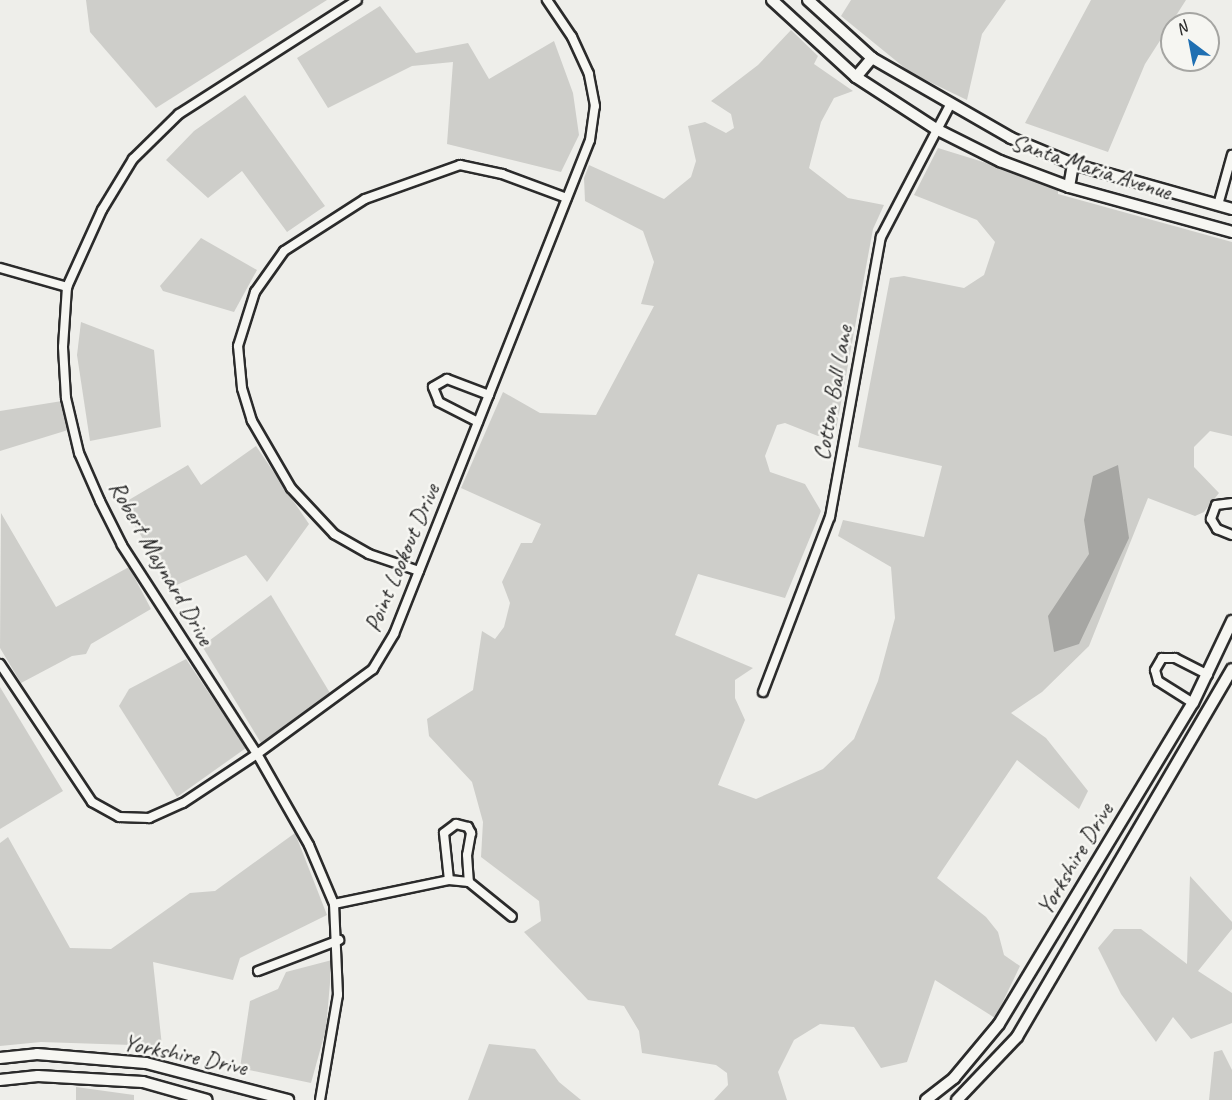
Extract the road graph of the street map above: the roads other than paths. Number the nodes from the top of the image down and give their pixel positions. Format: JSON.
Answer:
{"nodes":[{"id":1,"x":357,"y":0,"type":"edge"},
{"id":2,"x":547,"y":0,"type":"edge"},
{"id":3,"x":772,"y":0,"type":"edge"},
{"id":4,"x":808,"y":0,"type":"edge"},
{"id":5,"x":872,"y":58,"type":"junction"},
{"id":6,"x":856,"y":77,"type":"junction"},
{"id":7,"x":950,"y":105,"type":"junction"},
{"id":8,"x":936,"y":129,"type":"junction"},
{"id":9,"x":1232,"y":155,"type":"edge"},
{"id":10,"x":1073,"y":164,"type":"junction"},
{"id":11,"x":1069,"y":187,"type":"junction"},
{"id":12,"x":1180,"y":195,"type":"junction"},
{"id":13,"x":567,"y":198,"type":"junction"},
{"id":14,"x":1218,"y":205,"type":"junction"},
{"id":15,"x":1232,"y":209,"type":"edge"},
{"id":16,"x":1173,"y":216,"type":"junction"},
{"id":17,"x":1232,"y":232,"type":"edge"},
{"id":18,"x":0,"y":268,"type":"edge"},
{"id":19,"x":68,"y":288,"type":"junction"},
{"id":20,"x":489,"y":395,"type":"junction"},
{"id":21,"x":478,"y":422,"type":"junction"},
{"id":22,"x":1232,"y":503,"type":"edge"},
{"id":23,"x":1232,"y":535,"type":"edge"},
{"id":24,"x":419,"y":571,"type":"junction"},
{"id":25,"x":1232,"y":621,"type":"edge"},
{"id":26,"x":0,"y":664,"type":"edge"},
{"id":27,"x":1232,"y":669,"type":"edge"},
{"id":28,"x":1208,"y":675,"type":"junction"},
{"id":29,"x":763,"y":692,"type":"dead end"},
{"id":30,"x":1193,"y":703,"type":"junction"},
{"id":31,"x":257,"y":754,"type":"junction"},
{"id":32,"x":1122,"y":820,"type":"junction"},
{"id":33,"x":1140,"y":831,"type":"junction"},
{"id":34,"x":450,"y":880,"type":"junction"},
{"id":35,"x":469,"y":882,"type":"junction"},
{"id":36,"x":334,"y":904,"type":"junction"},
{"id":37,"x":512,"y":917,"type":"dead end"},
{"id":38,"x":339,"y":940,"type":"junction"},
{"id":39,"x":258,"y":971,"type":"dead end"},
{"id":40,"x":0,"y":1058,"type":"edge"},
{"id":41,"x":0,"y":1080,"type":"edge"},
{"id":42,"x":207,"y":1100,"type":"edge"},
{"id":43,"x":288,"y":1100,"type":"edge"},
{"id":44,"x":320,"y":1100,"type":"edge"},
{"id":45,"x":926,"y":1100,"type":"edge"},
{"id":46,"x":957,"y":1100,"type":"edge"}],
"edges":[{"from":1,"to":19,"type":"street","name":"Robert Maynard Drive"},
{"from":2,"to":13,"type":"street","name":"Point Lookout Drive"},
{"from":3,"to":6,"type":"street","name":"Santa Maria Avenue"},
{"from":4,"to":5,"type":"street","name":"Santa Maria Avenue"},
{"from":5,"to":6,"type":"street"},
{"from":5,"to":7,"type":"street","name":"Santa Maria Avenue"},
{"from":6,"to":8,"type":"street","name":"Santa Maria Avenue"},
{"from":7,"to":8,"type":"street","name":"Cotton Ball Lane"},
{"from":7,"to":10,"type":"street","name":"Santa Maria Avenue"},
{"from":8,"to":11,"type":"street","name":"Santa Maria Avenue"},
{"from":8,"to":29,"type":"street","name":"Cotton Ball Lane"},
{"from":9,"to":14,"type":"street"},
{"from":10,"to":11,"type":"street"},
{"from":10,"to":12,"type":"street","name":"Santa Maria Avenue"},
{"from":11,"to":16,"type":"street","name":"Santa Maria Avenue"},
{"from":12,"to":14,"type":"street","name":"Santa Maria Avenue"},
{"from":12,"to":16,"type":"street"},
{"from":13,"to":20,"type":"street","name":"Point Lookout Drive"},
{"from":13,"to":24,"type":"street"},
{"from":14,"to":15,"type":"street","name":"Santa Maria Avenue"},
{"from":16,"to":17,"type":"street","name":"Santa Maria Avenue"},
{"from":18,"to":19,"type":"street"},
{"from":19,"to":31,"type":"street","name":"Robert Maynard Drive"},
{"from":20,"to":21,"type":"street","name":"Point Lookout Drive"},
{"from":20,"to":21,"type":"street"},
{"from":21,"to":24,"type":"street","name":"Point Lookout Drive"},
{"from":22,"to":23,"type":"street"},
{"from":24,"to":31,"type":"street","name":"Point Lookout Drive"},
{"from":25,"to":28,"type":"street","name":"Yorkshire Drive"},
{"from":26,"to":31,"type":"street","name":"Point Lookout Drive"},
{"from":27,"to":33,"type":"street","name":"Yorkshire Drive"},
{"from":28,"to":30,"type":"street","name":"Yorkshire Drive"},
{"from":28,"to":30,"type":"street"},
{"from":30,"to":32,"type":"street","name":"Yorkshire Drive"},
{"from":31,"to":36,"type":"street","name":"Robert Maynard Drive"},
{"from":32,"to":33,"type":"street"},
{"from":32,"to":45,"type":"street","name":"Yorkshire Drive"},
{"from":33,"to":46,"type":"street","name":"Yorkshire Drive"},
{"from":34,"to":35,"type":"street"},
{"from":34,"to":35,"type":"street"},
{"from":34,"to":36,"type":"street"},
{"from":35,"to":37,"type":"street"},
{"from":36,"to":38,"type":"street","name":"Robert Maynard Drive"},
{"from":38,"to":39,"type":"street"},
{"from":38,"to":44,"type":"street","name":"Robert Maynard Drive"},
{"from":40,"to":43,"type":"street","name":"Yorkshire Drive"},
{"from":41,"to":42,"type":"street","name":"Yorkshire Drive"}]}
